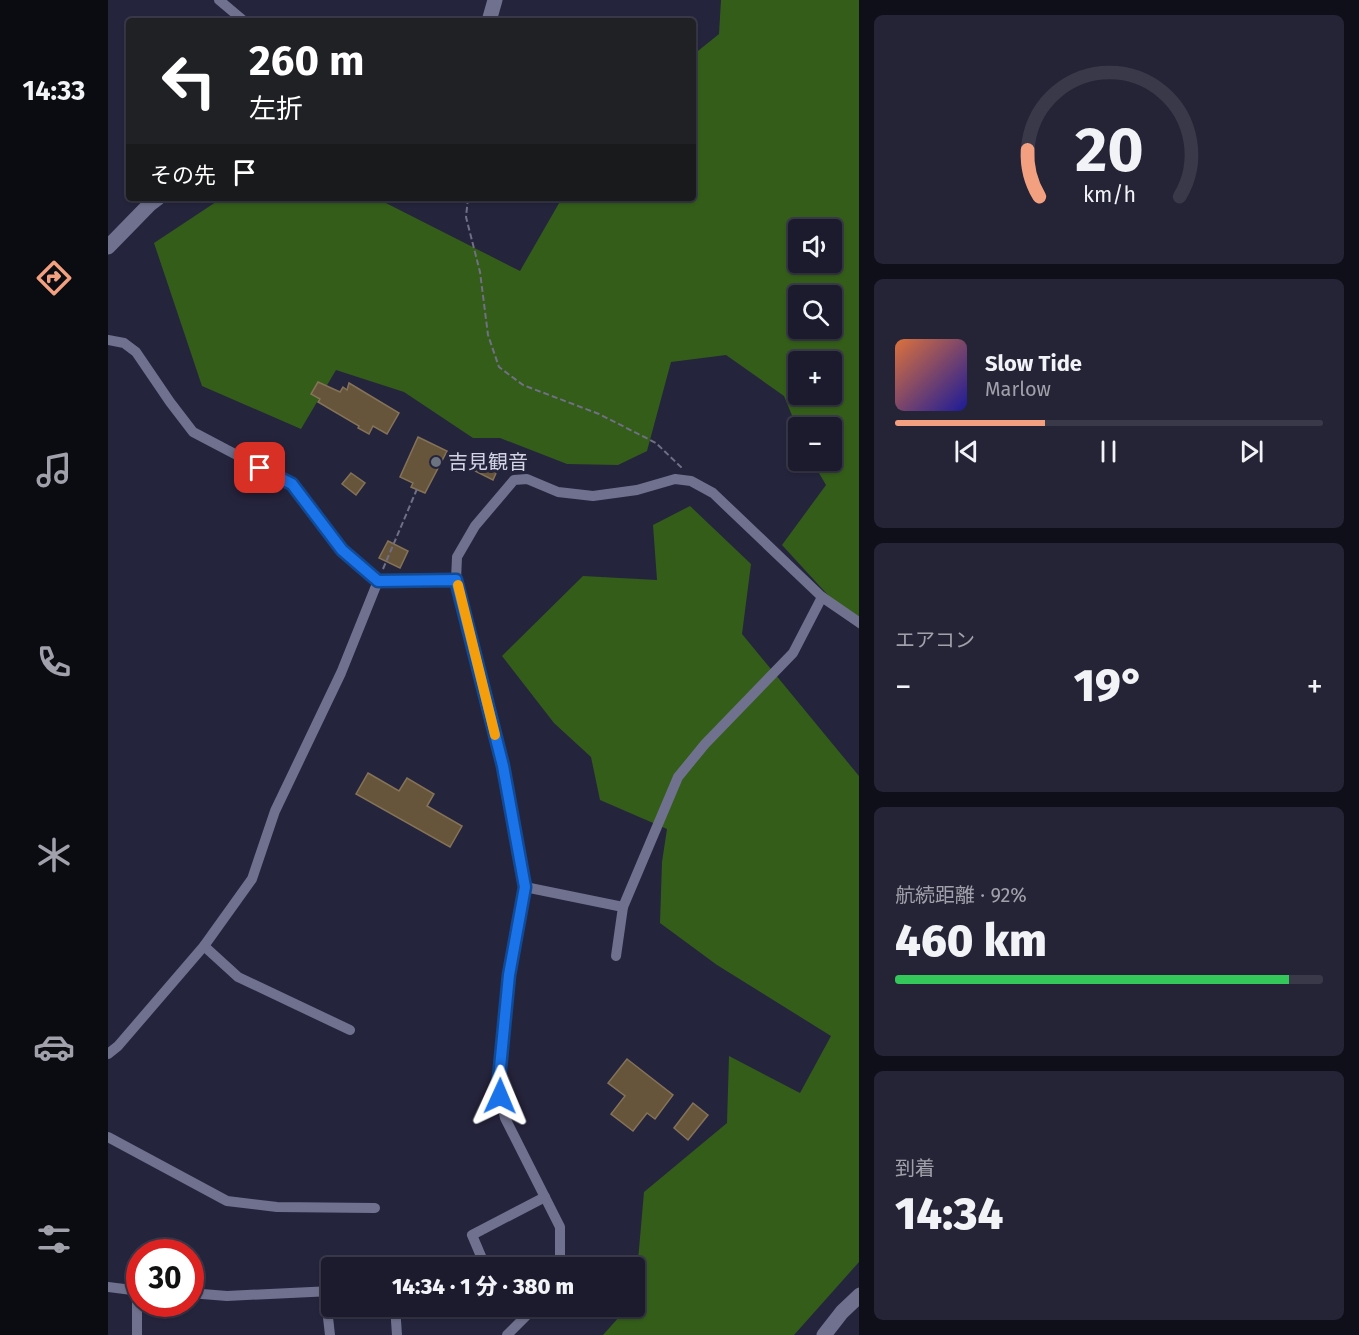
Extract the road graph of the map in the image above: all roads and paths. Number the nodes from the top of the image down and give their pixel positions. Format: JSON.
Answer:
{"nodes":[{"id":1,"x":219,"y":0,"type":"edge"},
{"id":2,"x":495,"y":0,"type":"edge"},
{"id":3,"x":240,"y":18,"type":"edge"},
{"id":4,"x":490,"y":18,"type":"edge"},
{"id":5,"x":154,"y":201,"type":"edge"},
{"id":6,"x":468,"y":201,"type":"edge"},
{"id":7,"x":108,"y":247,"type":"edge"},
{"id":8,"x":108,"y":340,"type":"edge"},
{"id":9,"x":682,"y":468,"type":"dead end"},
{"id":10,"x":417,"y":489,"type":"dead end"},
{"id":11,"x":389,"y":557,"type":"dead end"},
{"id":12,"x":456,"y":580,"type":"junction"},
{"id":13,"x":378,"y":581,"type":"junction"},
{"id":14,"x":822,"y":597,"type":"junction"},
{"id":15,"x":859,"y":622,"type":"edge"},
{"id":16,"x":525,"y":887,"type":"junction"},
{"id":17,"x":622,"y":907,"type":"junction"},
{"id":18,"x":204,"y":946,"type":"junction"},
{"id":19,"x":616,"y":956,"type":"dead end"},
{"id":20,"x":350,"y":1030,"type":"dead end"},
{"id":21,"x":108,"y":1054,"type":"edge"},
{"id":22,"x":108,"y":1137,"type":"edge"},
{"id":23,"x":545,"y":1197,"type":"junction"},
{"id":24,"x":375,"y":1208,"type":"dead end"},
{"id":25,"x":481,"y":1257,"type":"edge"},
{"id":26,"x":560,"y":1257,"type":"edge"},
{"id":27,"x":108,"y":1287,"type":"edge"},
{"id":28,"x":126,"y":1289,"type":"edge"},
{"id":29,"x":321,"y":1291,"type":"edge"},
{"id":30,"x":204,"y":1294,"type":"edge"},
{"id":31,"x":859,"y":1296,"type":"edge"},
{"id":32,"x":137,"y":1317,"type":"edge"},
{"id":33,"x":329,"y":1317,"type":"edge"},
{"id":34,"x":396,"y":1317,"type":"edge"},
{"id":35,"x":525,"y":1317,"type":"edge"},
{"id":36,"x":137,"y":1335,"type":"edge"},
{"id":37,"x":330,"y":1335,"type":"edge"},
{"id":38,"x":398,"y":1335,"type":"edge"},
{"id":39,"x":507,"y":1335,"type":"edge"},
{"id":40,"x":824,"y":1335,"type":"edge"}],
"edges":[{"from":1,"to":3,"type":"street"},
{"from":2,"to":4,"type":"street"},
{"from":5,"to":7,"type":"street"},
{"from":6,"to":9,"type":"path"},
{"from":8,"to":13,"type":"street"},
{"from":10,"to":11,"type":"path"},
{"from":12,"to":13,"type":"street"},
{"from":12,"to":14,"type":"street"},
{"from":12,"to":16,"type":"street"},
{"from":13,"to":18,"type":"street"},
{"from":14,"to":15,"type":"street"},
{"from":14,"to":17,"type":"street"},
{"from":16,"to":17,"type":"street"},
{"from":16,"to":23,"type":"street"},
{"from":17,"to":19,"type":"street"},
{"from":18,"to":20,"type":"street"},
{"from":18,"to":21,"type":"street"},
{"from":22,"to":24,"type":"street"},
{"from":23,"to":25,"type":"street"},
{"from":23,"to":26,"type":"street"},
{"from":27,"to":28,"type":"street"},
{"from":29,"to":30,"type":"street"},
{"from":31,"to":40,"type":"street"},
{"from":32,"to":36,"type":"street"},
{"from":33,"to":37,"type":"street"},
{"from":34,"to":38,"type":"street"},
{"from":35,"to":39,"type":"street"}]}
